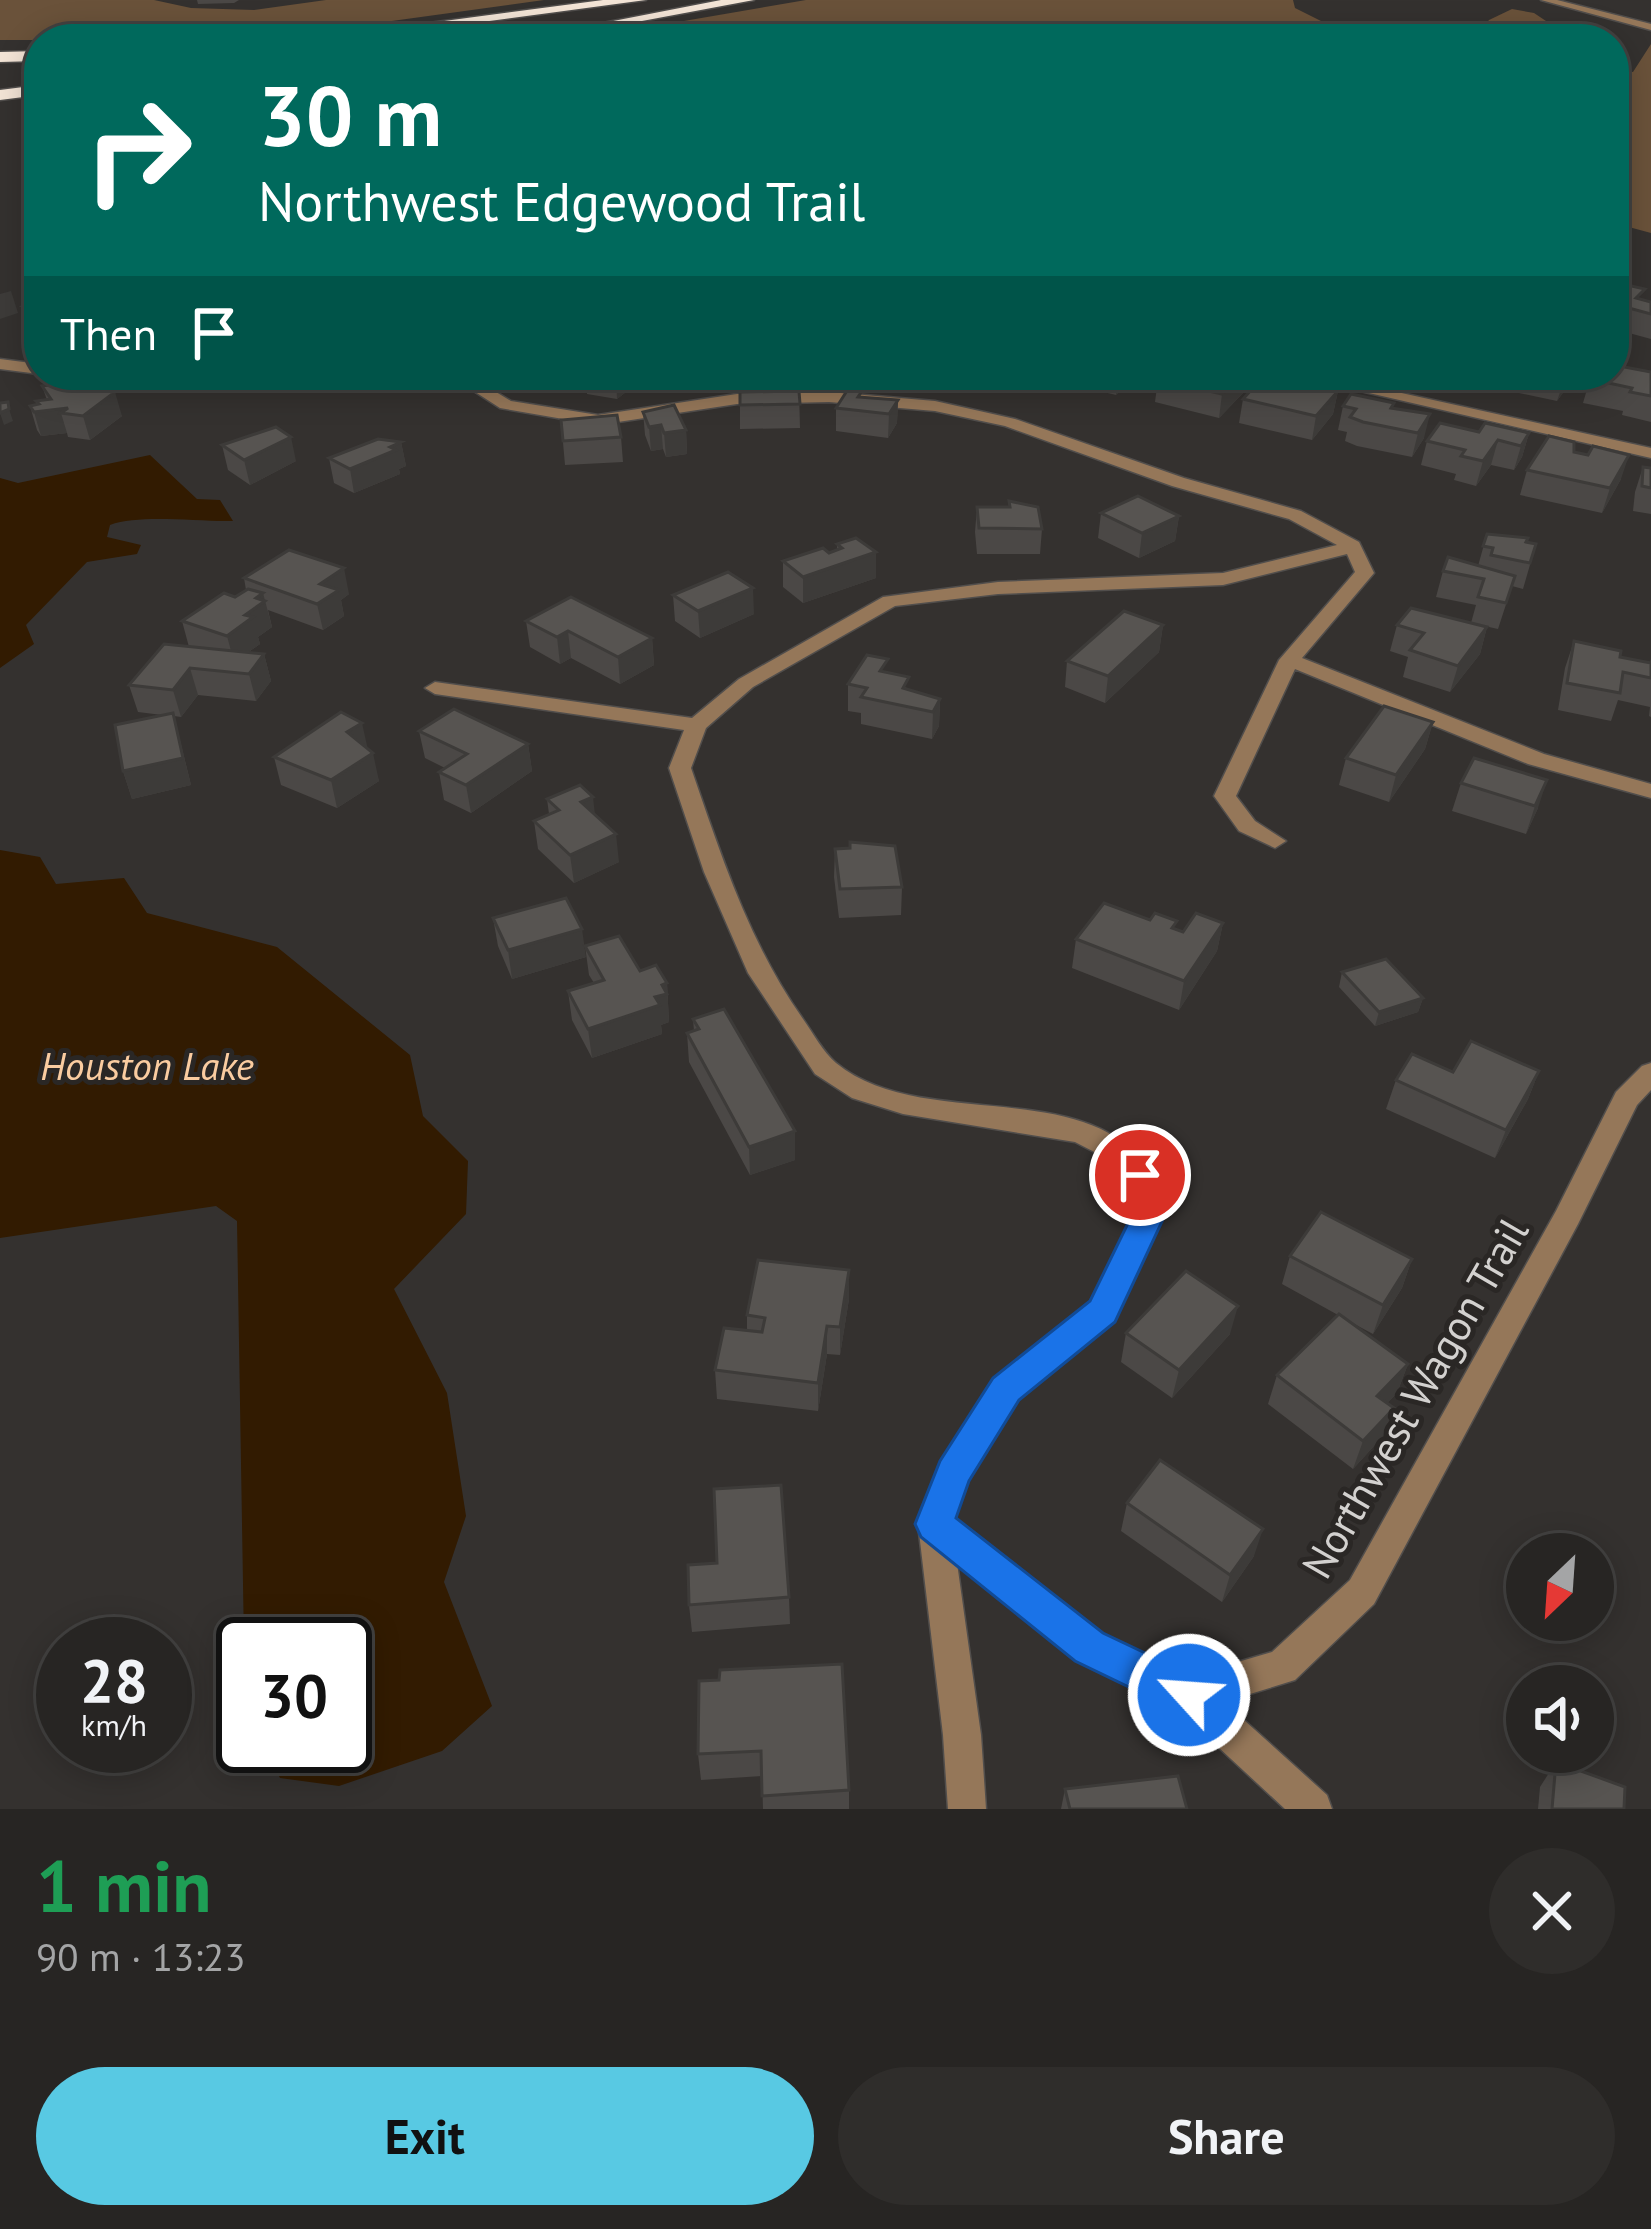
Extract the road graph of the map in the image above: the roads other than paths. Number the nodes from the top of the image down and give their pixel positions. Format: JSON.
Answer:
{"nodes":[{"id":1,"x":639,"y":0,"type":"edge"},
{"id":2,"x":747,"y":0,"type":"edge"},
{"id":3,"x":1546,"y":0,"type":"edge"},
{"id":4,"x":441,"y":24,"type":"edge"},
{"id":5,"x":601,"y":24,"type":"edge"},
{"id":6,"x":1651,"y":27,"type":"edge"},
{"id":7,"x":482,"y":390,"type":"edge"},
{"id":8,"x":1367,"y":390,"type":"edge"},
{"id":9,"x":1651,"y":453,"type":"edge"},
{"id":10,"x":1352,"y":546,"type":"junction"},
{"id":11,"x":1289,"y":659,"type":"junction"},
{"id":12,"x":436,"y":688,"type":"dead end"},
{"id":13,"x":696,"y":725,"type":"junction"},
{"id":14,"x":1651,"y":790,"type":"edge"},
{"id":15,"x":1275,"y":841,"type":"dead end"},
{"id":16,"x":1651,"y":1073,"type":"edge"},
{"id":17,"x":934,"y":1524,"type":"junction"},
{"id":18,"x":1189,"y":1695,"type":"junction"},
{"id":19,"x":967,"y":1809,"type":"edge"},
{"id":20,"x":1313,"y":1809,"type":"edge"}],
"edges":[{"from":1,"to":4,"type":"highway"},
{"from":2,"to":5,"type":"highway"},
{"from":3,"to":6,"type":"street"},
{"from":7,"to":10,"type":"street"},
{"from":8,"to":9,"type":"street"},
{"from":10,"to":11,"type":"street"},
{"from":10,"to":13,"type":"street"},
{"from":11,"to":14,"type":"street"},
{"from":11,"to":15,"type":"street"},
{"from":12,"to":13,"type":"street"},
{"from":13,"to":17,"type":"street"},
{"from":16,"to":18,"type":"street","name":"Northwest Wagon Trail"},
{"from":17,"to":18,"type":"street"},
{"from":17,"to":19,"type":"street"},
{"from":18,"to":20,"type":"street"}]}
